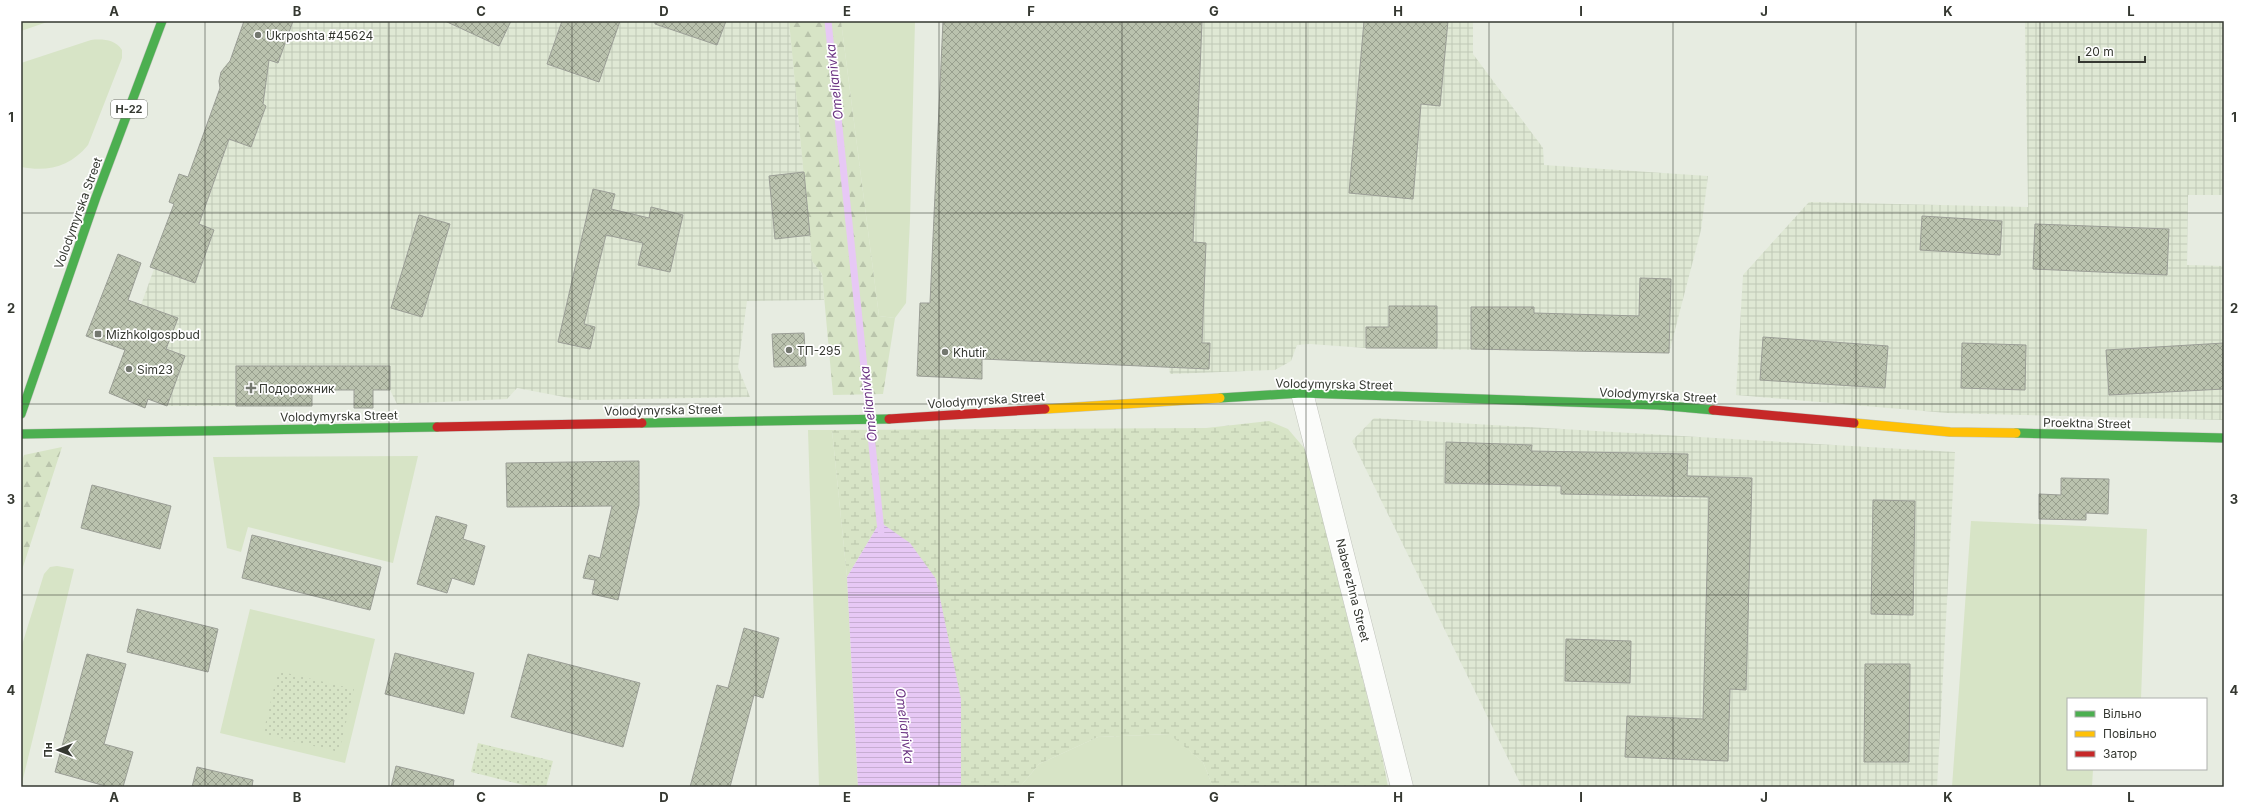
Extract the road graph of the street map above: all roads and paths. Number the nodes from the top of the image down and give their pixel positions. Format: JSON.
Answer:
{"nodes":[{"id":1,"x":162,"y":21,"type":"edge"},
{"id":2,"x":1302,"y":393,"type":"junction"},
{"id":3,"x":21,"y":414,"type":"edge"},
{"id":4,"x":1950,"y":432,"type":"joint"},
{"id":5,"x":21,"y":434,"type":"edge"},
{"id":6,"x":2224,"y":438,"type":"edge"},
{"id":7,"x":1402,"y":787,"type":"edge"}],
"edges":[{"from":1,"to":3,"type":"street","name":"Volodymyrska Street","number":"Н-22"},
{"from":2,"to":4,"type":"street","name":"Volodymyrska Street"},
{"from":2,"to":5,"type":"street","name":"Volodymyrska Street"},
{"from":2,"to":7,"type":"street","name":"Naberezhna Street"},
{"from":4,"to":6,"type":"street","name":"Proektna Street"}]}
